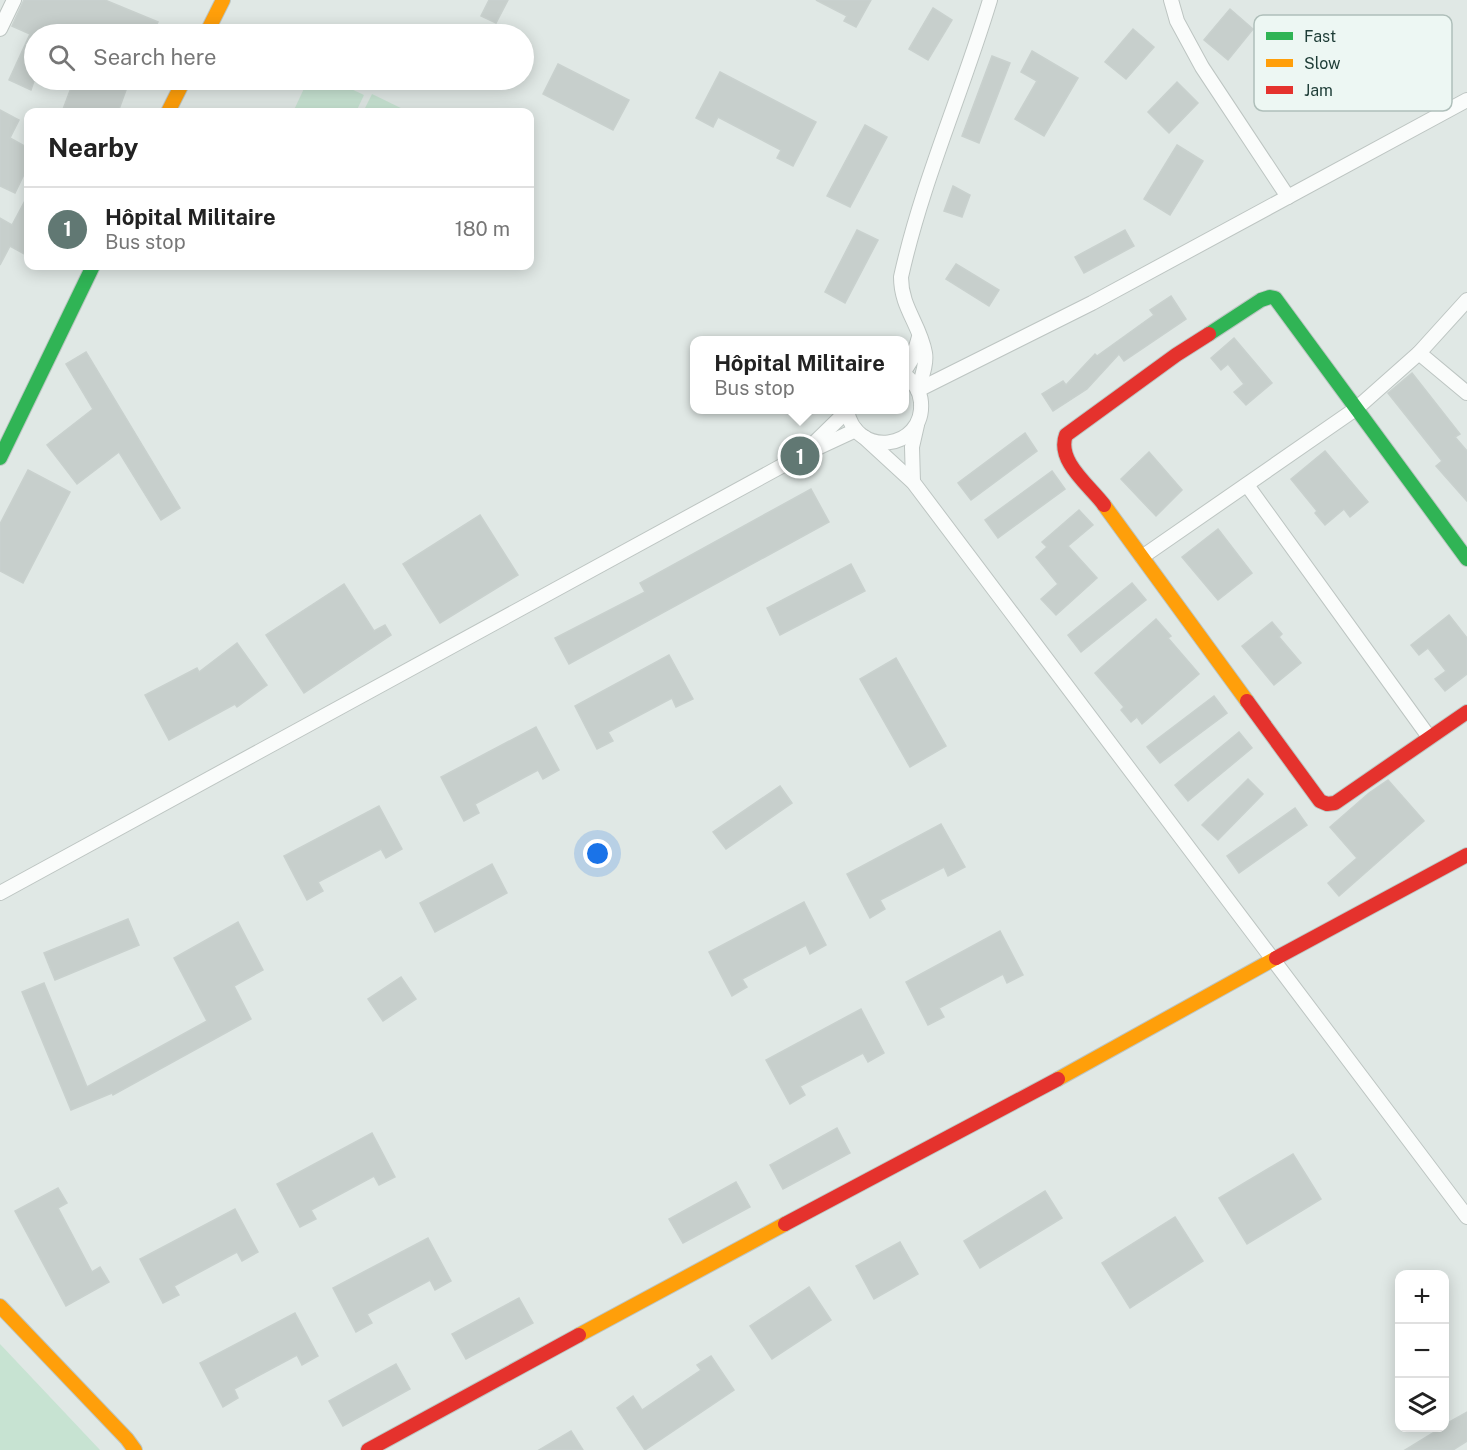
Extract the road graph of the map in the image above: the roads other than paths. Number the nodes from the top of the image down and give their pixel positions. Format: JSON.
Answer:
{"nodes":[{"id":1,"x":14,"y":0,"type":"edge"},
{"id":2,"x":990,"y":0,"type":"edge"},
{"id":3,"x":1171,"y":0,"type":"edge"},
{"id":4,"x":220,"y":1,"type":"edge"},
{"id":5,"x":210,"y":24,"type":"edge"},
{"id":6,"x":0,"y":29,"type":"edge"},
{"id":7,"x":179,"y":90,"type":"edge"},
{"id":8,"x":1467,"y":100,"type":"edge"},
{"id":9,"x":170,"y":108,"type":"edge"},
{"id":10,"x":1452,"y":108,"type":"edge"},
{"id":11,"x":1447,"y":111,"type":"edge"},
{"id":12,"x":1288,"y":197,"type":"junction"},
{"id":13,"x":91,"y":270,"type":"edge"},
{"id":14,"x":1467,"y":300,"type":"edge"},
{"id":15,"x":919,"y":337,"type":"junction"},
{"id":16,"x":1419,"y":353,"type":"junction"},
{"id":17,"x":909,"y":364,"type":"edge"},
{"id":18,"x":909,"y":378,"type":"edge"},
{"id":19,"x":918,"y":390,"type":"junction"},
{"id":20,"x":1467,"y":393,"type":"edge"},
{"id":21,"x":1357,"y":408,"type":"junction"},
{"id":22,"x":843,"y":414,"type":"edge"},
{"id":23,"x":849,"y":414,"type":"edge"},
{"id":24,"x":920,"y":417,"type":"junction"},
{"id":25,"x":860,"y":434,"type":"junction"},
{"id":26,"x":800,"y":456,"type":"junction"},
{"id":27,"x":0,"y":458,"type":"edge"},
{"id":28,"x":913,"y":482,"type":"junction"},
{"id":29,"x":1247,"y":485,"type":"junction"},
{"id":30,"x":1142,"y":557,"type":"junction"},
{"id":31,"x":1467,"y":559,"type":"edge"},
{"id":32,"x":1467,"y":712,"type":"edge"},
{"id":33,"x":1429,"y":737,"type":"junction"},
{"id":34,"x":1467,"y":855,"type":"edge"},
{"id":35,"x":0,"y":893,"type":"edge"},
{"id":36,"x":1274,"y":959,"type":"junction"},
{"id":37,"x":1467,"y":1217,"type":"edge"},
{"id":38,"x":0,"y":1306,"type":"edge"},
{"id":39,"x":131,"y":1444,"type":"edge"},
{"id":40,"x":145,"y":1450,"type":"edge"},
{"id":41,"x":368,"y":1450,"type":"edge"}],
"edges":[{"from":1,"to":6,"type":"street"},
{"from":2,"to":15,"type":"street"},
{"from":3,"to":12,"type":"street"},
{"from":4,"to":5,"type":"street"},
{"from":7,"to":9,"type":"street"},
{"from":8,"to":10,"type":"street"},
{"from":11,"to":12,"type":"street"},
{"from":12,"to":19,"type":"street"},
{"from":13,"to":27,"type":"street"},
{"from":14,"to":16,"type":"street"},
{"from":15,"to":17,"type":"street"},
{"from":15,"to":19,"type":"street"},
{"from":16,"to":20,"type":"street"},
{"from":16,"to":21,"type":"street"},
{"from":18,"to":19,"type":"street"},
{"from":19,"to":24,"type":"street"},
{"from":21,"to":29,"type":"street"},
{"from":21,"to":30,"type":"street"},
{"from":21,"to":31,"type":"street"},
{"from":22,"to":26,"type":"street"},
{"from":23,"to":25,"type":"street"},
{"from":24,"to":25,"type":"street"},
{"from":24,"to":28,"type":"street"},
{"from":25,"to":26,"type":"street"},
{"from":25,"to":28,"type":"street"},
{"from":26,"to":35,"type":"street"},
{"from":28,"to":36,"type":"street"},
{"from":29,"to":30,"type":"street"},
{"from":29,"to":33,"type":"street"},
{"from":30,"to":33,"type":"street"},
{"from":32,"to":33,"type":"street"},
{"from":34,"to":36,"type":"street"},
{"from":36,"to":37,"type":"street"},
{"from":36,"to":41,"type":"street"},
{"from":38,"to":39,"type":"street"},
{"from":39,"to":40,"type":"street"}]}
